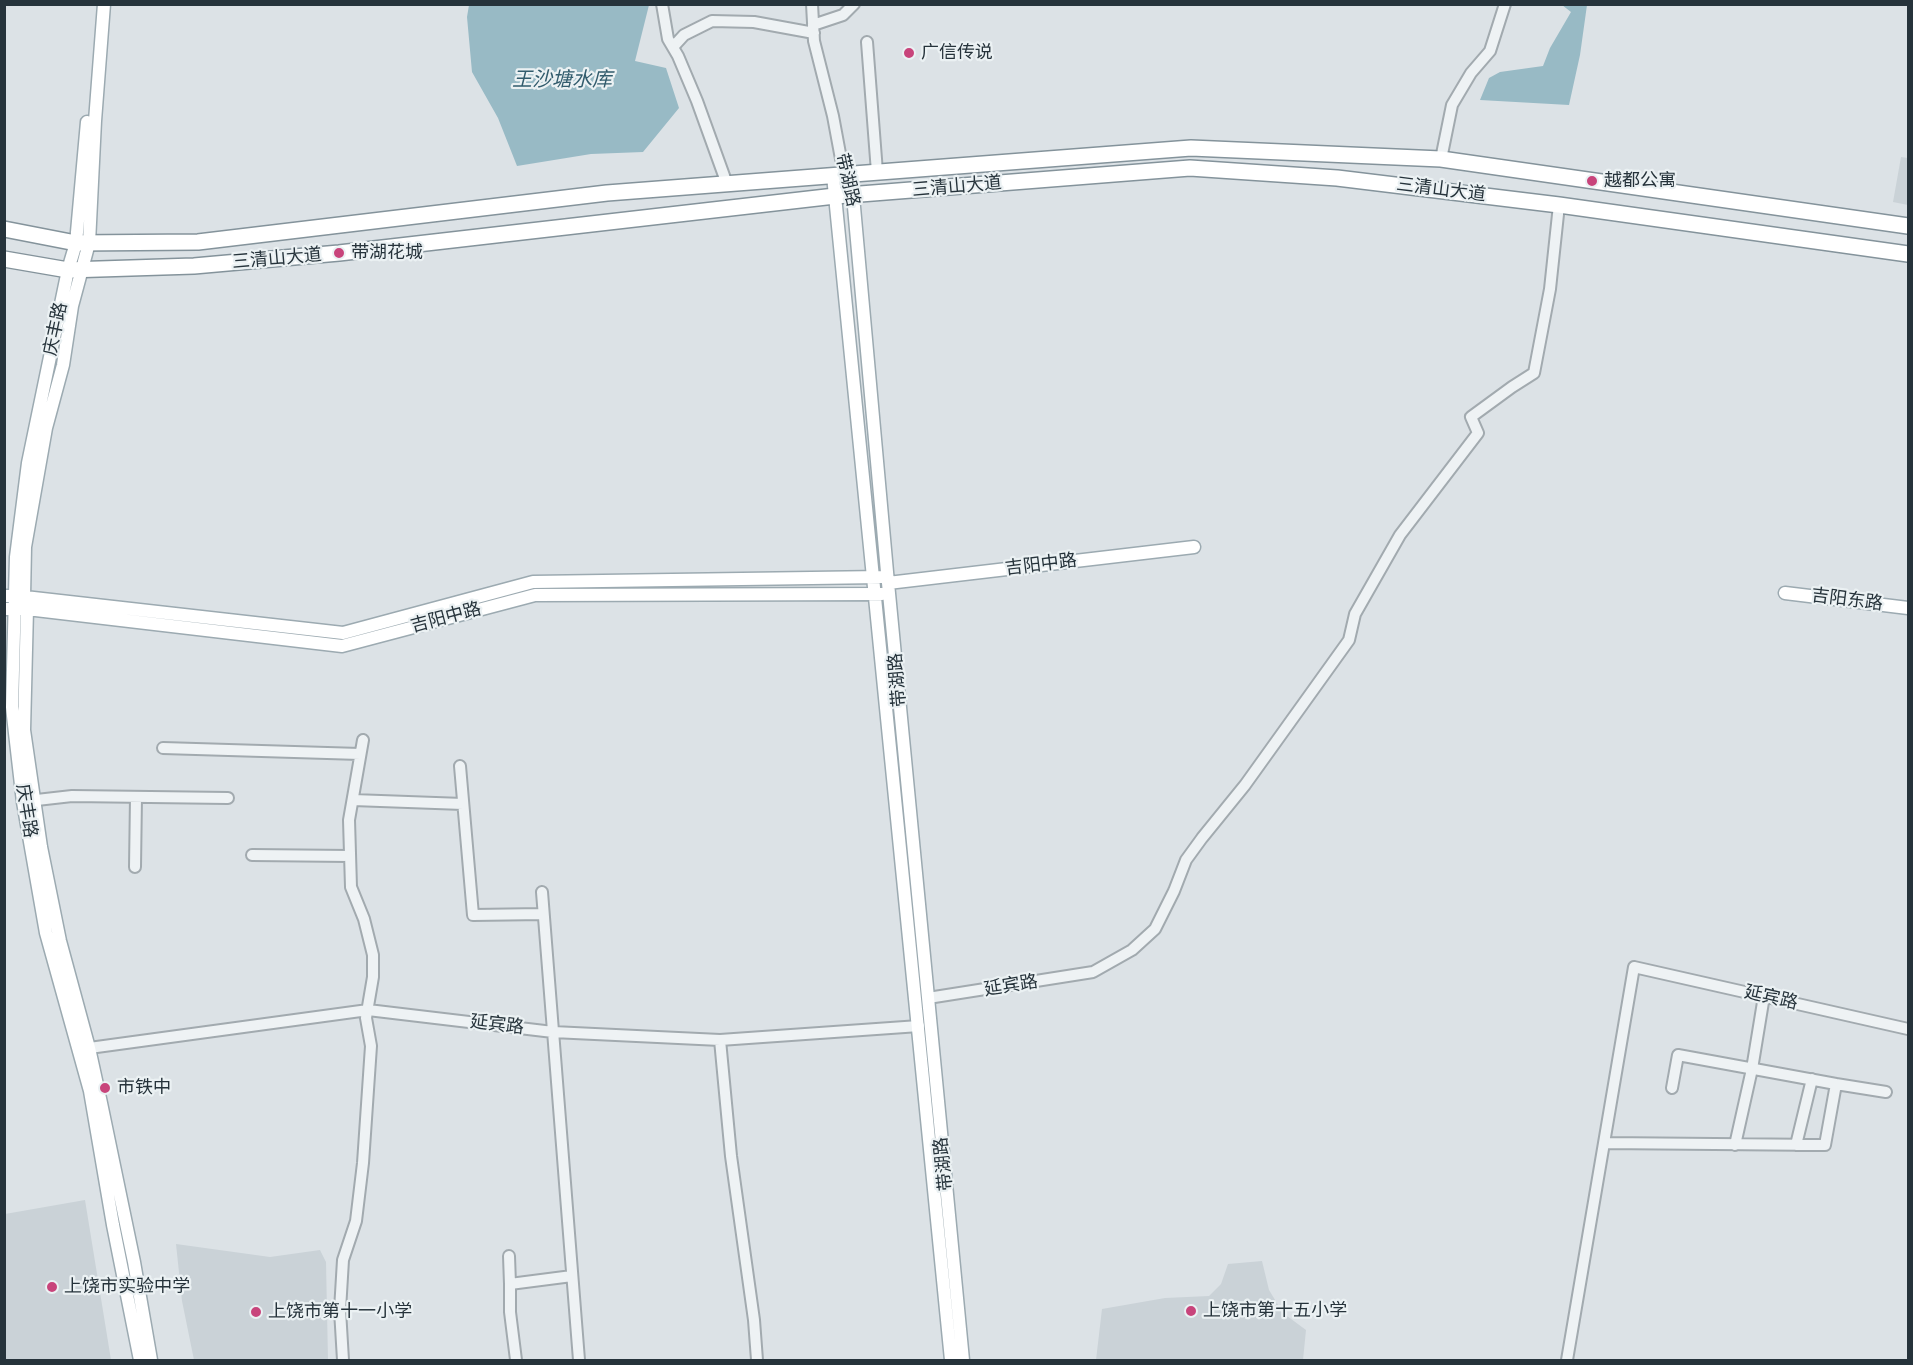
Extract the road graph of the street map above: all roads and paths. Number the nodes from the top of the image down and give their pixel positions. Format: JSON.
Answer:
{"nodes":[{"id":1,"x":96,"y":4,"type":"edge"},
{"id":2,"x":104,"y":4,"type":"edge"},
{"id":3,"x":662,"y":4,"type":"edge"},
{"id":4,"x":812,"y":4,"type":"edge"},
{"id":5,"x":854,"y":4,"type":"edge"},
{"id":6,"x":1504,"y":4,"type":"edge"},
{"id":7,"x":814,"y":29,"type":"junction"},
{"id":8,"x":867,"y":42,"type":"dead end"},
{"id":9,"x":673,"y":47,"type":"junction"},
{"id":10,"x":1441,"y":159,"type":"junction"},
{"id":11,"x":877,"y":172,"type":"junction"},
{"id":12,"x":839,"y":175,"type":"junction"},
{"id":13,"x":727,"y":184,"type":"junction"},
{"id":14,"x":836,"y":196,"type":"junction"},
{"id":15,"x":853,"y":196,"type":"junction"},
{"id":16,"x":1559,"y":205,"type":"junction"},
{"id":17,"x":1908,"y":226,"type":"edge"},
{"id":18,"x":4,"y":229,"type":"edge"},
{"id":19,"x":83,"y":243,"type":"junction"},
{"id":20,"x":1908,"y":254,"type":"edge"},
{"id":21,"x":4,"y":259,"type":"edge"},
{"id":22,"x":75,"y":269,"type":"junction"},
{"id":23,"x":1194,"y":547,"type":"dead end"},
{"id":24,"x":874,"y":578,"type":"junction"},
{"id":25,"x":889,"y":584,"type":"junction"},
{"id":26,"x":1785,"y":593,"type":"dead end"},
{"id":27,"x":876,"y":595,"type":"junction"},
{"id":28,"x":15,"y":603,"type":"edge"},
{"id":29,"x":1908,"y":608,"type":"edge"},
{"id":30,"x":363,"y":740,"type":"dead end"},
{"id":31,"x":163,"y":748,"type":"dead end"},
{"id":32,"x":360,"y":754,"type":"junction"},
{"id":33,"x":460,"y":766,"type":"dead end"},
{"id":34,"x":136,"y":797,"type":"junction"},
{"id":35,"x":228,"y":798,"type":"dead end"},
{"id":36,"x":352,"y":800,"type":"junction"},
{"id":37,"x":28,"y":801,"type":"junction"},
{"id":38,"x":463,"y":804,"type":"junction"},
{"id":39,"x":252,"y":855,"type":"dead end"},
{"id":40,"x":350,"y":856,"type":"junction"},
{"id":41,"x":135,"y":867,"type":"dead end"},
{"id":42,"x":542,"y":892,"type":"dead end"},
{"id":43,"x":543,"y":914,"type":"junction"},
{"id":44,"x":1764,"y":996,"type":"junction"},
{"id":45,"x":928,"y":998,"type":"junction"},
{"id":46,"x":368,"y":1010,"type":"junction"},
{"id":47,"x":919,"y":1026,"type":"junction"},
{"id":48,"x":1908,"y":1029,"type":"edge"},
{"id":49,"x":553,"y":1032,"type":"junction"},
{"id":50,"x":720,"y":1040,"type":"junction"},
{"id":51,"x":84,"y":1048,"type":"junction"},
{"id":52,"x":1752,"y":1069,"type":"junction"},
{"id":53,"x":1812,"y":1079,"type":"junction"},
{"id":54,"x":1836,"y":1084,"type":"junction"},
{"id":55,"x":1672,"y":1088,"type":"dead end"},
{"id":56,"x":1886,"y":1092,"type":"dead end"},
{"id":57,"x":1604,"y":1143,"type":"junction"},
{"id":58,"x":1735,"y":1145,"type":"junction"},
{"id":59,"x":1796,"y":1145,"type":"junction"},
{"id":60,"x":509,"y":1256,"type":"dead end"},
{"id":61,"x":572,"y":1276,"type":"junction"},
{"id":62,"x":510,"y":1284,"type":"junction"},
{"id":63,"x":141,"y":1360,"type":"edge"},
{"id":64,"x":151,"y":1360,"type":"edge"},
{"id":65,"x":343,"y":1360,"type":"edge"},
{"id":66,"x":516,"y":1360,"type":"edge"},
{"id":67,"x":579,"y":1360,"type":"edge"},
{"id":68,"x":757,"y":1360,"type":"edge"},
{"id":69,"x":951,"y":1360,"type":"edge"},
{"id":70,"x":963,"y":1360,"type":"edge"},
{"id":71,"x":1567,"y":1360,"type":"edge"}],
"edges":[{"from":1,"to":19,"type":"main road"},
{"from":2,"to":19,"type":"main road"},
{"from":3,"to":9,"type":"street"},
{"from":4,"to":7,"type":"street","name":"带湖路"},
{"from":5,"to":7,"type":"street"},
{"from":6,"to":10,"type":"street"},
{"from":7,"to":9,"type":"street"},
{"from":7,"to":12,"type":"street","name":"带湖路"},
{"from":8,"to":11,"type":"street"},
{"from":9,"to":13,"type":"street"},
{"from":10,"to":11,"type":"highway","name":"三清山大道"},
{"from":10,"to":17,"type":"highway","name":"三清山大道"},
{"from":11,"to":12,"type":"highway","name":"三清山大道"},
{"from":12,"to":13,"type":"highway","name":"三清山大道"},
{"from":12,"to":14,"type":"main road","name":"带湖路"},
{"from":12,"to":15,"type":"main road","name":"带湖路"},
{"from":13,"to":19,"type":"highway","name":"三清山大道"},
{"from":14,"to":15,"type":"highway","name":"三清山大道"},
{"from":14,"to":22,"type":"highway","name":"三清山大道"},
{"from":14,"to":24,"type":"main road","name":"带湖路"},
{"from":15,"to":16,"type":"highway","name":"三清山大道"},
{"from":15,"to":25,"type":"main road","name":"带湖路"},
{"from":16,"to":20,"type":"highway","name":"三清山大道"},
{"from":16,"to":45,"type":"street","name":"延宾路"},
{"from":18,"to":19,"type":"highway","name":"三清山大道"},
{"from":19,"to":22,"type":"main road"},
{"from":21,"to":22,"type":"highway","name":"三清山大道"},
{"from":22,"to":28,"type":"main road"},
{"from":22,"to":28,"type":"main road","name":"庆丰路"},
{"from":23,"to":25,"type":"main road","name":"吉阳中路"},
{"from":24,"to":25,"type":"main road","name":"吉阳中路"},
{"from":24,"to":27,"type":"main road","name":"带湖路"},
{"from":24,"to":28,"type":"main road","name":"吉阳中路"},
{"from":25,"to":27,"type":"main road","name":"吉阳中路"},
{"from":25,"to":45,"type":"main road","name":"带湖路"},
{"from":26,"to":29,"type":"main road","name":"吉阳东路"},
{"from":27,"to":28,"type":"main road","name":"吉阳中路"},
{"from":27,"to":47,"type":"main road","name":"带湖路"},
{"from":28,"to":37,"type":"main road","name":"庆丰路"},
{"from":30,"to":32,"type":"street"},
{"from":31,"to":32,"type":"street"},
{"from":32,"to":36,"type":"street"},
{"from":33,"to":38,"type":"street"},
{"from":34,"to":35,"type":"street"},
{"from":34,"to":37,"type":"street"},
{"from":34,"to":41,"type":"street"},
{"from":36,"to":38,"type":"street"},
{"from":36,"to":40,"type":"street"},
{"from":37,"to":51,"type":"main road","name":"庆丰路"},
{"from":38,"to":43,"type":"street"},
{"from":39,"to":40,"type":"street"},
{"from":40,"to":46,"type":"street"},
{"from":42,"to":43,"type":"street"},
{"from":43,"to":49,"type":"street"},
{"from":44,"to":48,"type":"street","name":"延宾路"},
{"from":44,"to":52,"type":"street"},
{"from":44,"to":57,"type":"street","name":"延宾路"},
{"from":45,"to":70,"type":"main road","name":"带湖路"},
{"from":46,"to":49,"type":"street","name":"延宾路"},
{"from":46,"to":51,"type":"street","name":"延宾路"},
{"from":46,"to":65,"type":"street"},
{"from":47,"to":50,"type":"street","name":"延宾路"},
{"from":47,"to":69,"type":"main road","name":"带湖路"},
{"from":49,"to":50,"type":"street","name":"延宾路"},
{"from":49,"to":61,"type":"street"},
{"from":50,"to":68,"type":"street"},
{"from":51,"to":63,"type":"main road","name":"庆丰路"},
{"from":51,"to":64,"type":"main road"},
{"from":52,"to":53,"type":"street"},
{"from":52,"to":55,"type":"street"},
{"from":52,"to":58,"type":"street"},
{"from":53,"to":54,"type":"street"},
{"from":53,"to":59,"type":"street"},
{"from":54,"to":56,"type":"street"},
{"from":54,"to":59,"type":"street"},
{"from":57,"to":58,"type":"street"},
{"from":57,"to":71,"type":"street"},
{"from":58,"to":59,"type":"street"},
{"from":60,"to":62,"type":"street"},
{"from":61,"to":62,"type":"street"},
{"from":61,"to":67,"type":"street"},
{"from":62,"to":66,"type":"street"}]}
